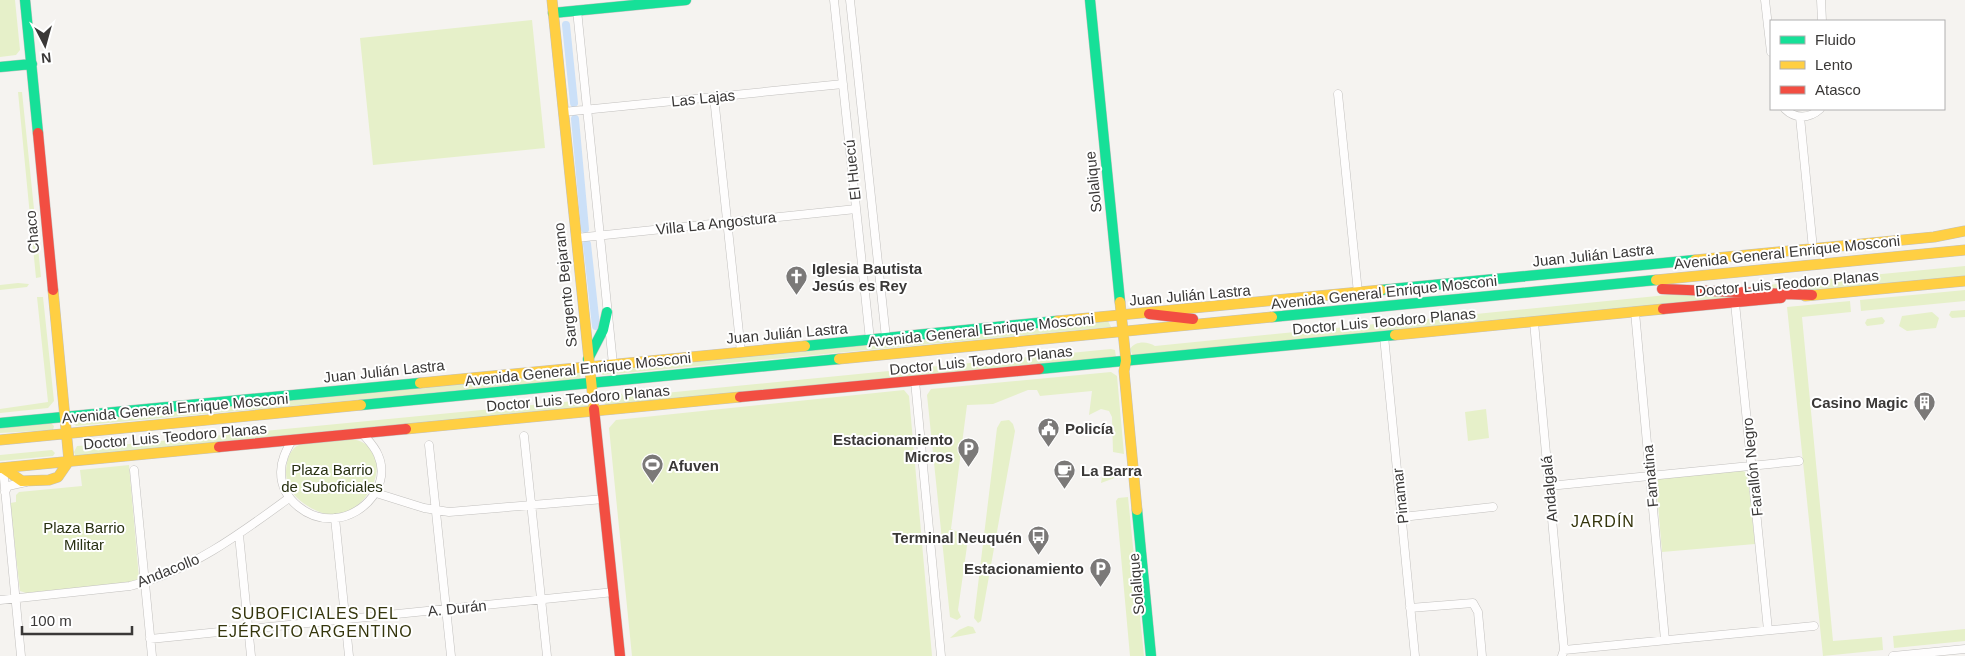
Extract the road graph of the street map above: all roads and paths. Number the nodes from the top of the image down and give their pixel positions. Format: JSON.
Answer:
{"nodes":[{"id":1,"x":26,"y":0,"type":"edge"},
{"id":2,"x":552,"y":0,"type":"edge"},
{"id":3,"x":686,"y":0,"type":"edge"},
{"id":4,"x":834,"y":0,"type":"edge"},
{"id":5,"x":850,"y":0,"type":"edge"},
{"id":6,"x":1090,"y":0,"type":"edge"},
{"id":7,"x":1765,"y":0,"type":"edge"},
{"id":8,"x":1820,"y":0,"type":"edge"},
{"id":9,"x":577,"y":10,"type":"junction"},
{"id":10,"x":553,"y":13,"type":"junction"},
{"id":11,"x":1822,"y":20,"type":"edge"},
{"id":12,"x":1770,"y":43,"type":"edge"},
{"id":13,"x":32,"y":64,"type":"junction"},
{"id":14,"x":0,"y":67,"type":"edge"},
{"id":15,"x":843,"y":84,"type":"junction"},
{"id":16,"x":1338,"y":94,"type":"dead end"},
{"id":17,"x":714,"y":97,"type":"junction"},
{"id":18,"x":587,"y":110,"type":"junction"},
{"id":19,"x":1786,"y":110,"type":"edge"},
{"id":20,"x":1819,"y":110,"type":"edge"},
{"id":21,"x":563,"y":112,"type":"junction"},
{"id":22,"x":1800,"y":117,"type":"junction"},
{"id":23,"x":856,"y":209,"type":"junction"},
{"id":24,"x":728,"y":222,"type":"junction"},
{"id":25,"x":1965,"y":231,"type":"edge"},
{"id":26,"x":600,"y":235,"type":"junction"},
{"id":27,"x":576,"y":238,"type":"junction"},
{"id":28,"x":1813,"y":249,"type":"junction"},
{"id":29,"x":1965,"y":250,"type":"edge"},
{"id":30,"x":1965,"y":260,"type":"edge"},
{"id":31,"x":1965,"y":281,"type":"edge"},
{"id":32,"x":1662,"y":289,"type":"junction"},
{"id":33,"x":1358,"y":293,"type":"junction"},
{"id":34,"x":1812,"y":295,"type":"junction"},
{"id":35,"x":1735,"y":303,"type":"junction"},
{"id":36,"x":608,"y":312,"type":"junction"},
{"id":37,"x":1635,"y":312,"type":"junction"},
{"id":38,"x":1148,"y":314,"type":"junction"},
{"id":39,"x":1122,"y":316,"type":"junction"},
{"id":40,"x":1233,"y":321,"type":"junction"},
{"id":41,"x":1534,"y":322,"type":"junction"},
{"id":42,"x":1124,"y":336,"type":"junction"},
{"id":43,"x":1384,"y":336,"type":"junction"},
{"id":44,"x":886,"y":338,"type":"junction"},
{"id":45,"x":870,"y":340,"type":"junction"},
{"id":46,"x":741,"y":352,"type":"junction"},
{"id":47,"x":1126,"y":361,"type":"junction"},
{"id":48,"x":588,"y":363,"type":"junction"},
{"id":49,"x":613,"y":364,"type":"junction"},
{"id":50,"x":915,"y":381,"type":"junction"},
{"id":51,"x":592,"y":388,"type":"junction"},
{"id":52,"x":596,"y":411,"type":"junction"},
{"id":53,"x":65,"y":417,"type":"junction"},
{"id":54,"x":0,"y":423,"type":"edge"},
{"id":55,"x":362,"y":433,"type":"junction"},
{"id":56,"x":524,"y":436,"type":"dead end"},
{"id":57,"x":67,"y":438,"type":"junction"},
{"id":58,"x":292,"y":440,"type":"junction"},
{"id":59,"x":1,"y":442,"type":"edge"},
{"id":60,"x":429,"y":445,"type":"dead end"},
{"id":61,"x":1799,"y":460,"type":"dead end"},
{"id":62,"x":69,"y":461,"type":"junction"},
{"id":63,"x":1751,"y":465,"type":"junction"},
{"id":64,"x":1,"y":468,"type":"edge"},
{"id":65,"x":134,"y":470,"type":"dead end"},
{"id":66,"x":1650,"y":476,"type":"junction"},
{"id":67,"x":27,"y":482,"type":"junction"},
{"id":68,"x":1549,"y":486,"type":"junction"},
{"id":69,"x":5,"y":492,"type":"junction"},
{"id":70,"x":376,"y":493,"type":"junction"},
{"id":71,"x":289,"y":498,"type":"junction"},
{"id":72,"x":604,"y":499,"type":"junction"},
{"id":73,"x":531,"y":506,"type":"junction"},
{"id":74,"x":1493,"y":507,"type":"dead end"},
{"id":75,"x":436,"y":511,"type":"junction"},
{"id":76,"x":1402,"y":517,"type":"junction"},
{"id":77,"x":335,"y":518,"type":"junction"},
{"id":78,"x":239,"y":535,"type":"junction"},
{"id":79,"x":0,"y":536,"type":"edge"},
{"id":80,"x":10,"y":536,"type":"junction"},
{"id":81,"x":145,"y":581,"type":"junction"},
{"id":82,"x":614,"y":592,"type":"junction"},
{"id":83,"x":0,"y":595,"type":"edge"},
{"id":84,"x":16,"y":597,"type":"junction"},
{"id":85,"x":541,"y":599,"type":"junction"},
{"id":86,"x":0,"y":600,"type":"edge"},
{"id":87,"x":1410,"y":608,"type":"junction"},
{"id":88,"x":446,"y":609,"type":"junction"},
{"id":89,"x":345,"y":619,"type":"junction"},
{"id":90,"x":1814,"y":626,"type":"dead end"},
{"id":91,"x":248,"y":629,"type":"junction"},
{"id":92,"x":1768,"y":630,"type":"junction"},
{"id":93,"x":150,"y":639,"type":"junction"},
{"id":94,"x":1664,"y":640,"type":"junction"},
{"id":95,"x":1965,"y":649,"type":"edge"},
{"id":96,"x":1563,"y":653,"type":"edge"},
{"id":97,"x":21,"y":656,"type":"edge"},
{"id":98,"x":152,"y":656,"type":"edge"},
{"id":99,"x":251,"y":656,"type":"edge"},
{"id":100,"x":349,"y":656,"type":"edge"},
{"id":101,"x":451,"y":656,"type":"edge"},
{"id":102,"x":547,"y":656,"type":"edge"},
{"id":103,"x":620,"y":656,"type":"edge"},
{"id":104,"x":941,"y":656,"type":"edge"},
{"id":105,"x":1152,"y":656,"type":"edge"},
{"id":106,"x":1158,"y":656,"type":"edge"},
{"id":107,"x":1415,"y":656,"type":"edge"},
{"id":108,"x":1482,"y":656,"type":"edge"},
{"id":109,"x":1893,"y":656,"type":"edge"}],
"edges":[{"from":1,"to":13,"type":"main road","name":"Chaco"},
{"from":2,"to":10,"type":"main road","name":"Sargento Bejarano"},
{"from":3,"to":9,"type":"main road"},
{"from":4,"to":15,"type":"street","name":"El Huecú"},
{"from":5,"to":44,"type":"street","name":"El Huecú"},
{"from":6,"to":39,"type":"main road","name":"Solalique"},
{"from":7,"to":12,"type":"street"},
{"from":8,"to":11,"type":"street"},
{"from":9,"to":10,"type":"main road"},
{"from":9,"to":18,"type":"street"},
{"from":10,"to":21,"type":"main road","name":"Sargento Bejarano"},
{"from":13,"to":14,"type":"main road"},
{"from":13,"to":53,"type":"main road","name":"Chaco"},
{"from":15,"to":17,"type":"street","name":"Las Lajas"},
{"from":15,"to":23,"type":"street","name":"El Huecú"},
{"from":16,"to":33,"type":"street"},
{"from":17,"to":18,"type":"street","name":"Las Lajas"},
{"from":17,"to":24,"type":"street"},
{"from":18,"to":21,"type":"street","name":"Las Lajas"},
{"from":18,"to":26,"type":"street"},
{"from":19,"to":22,"type":"street"},
{"from":20,"to":22,"type":"street"},
{"from":21,"to":27,"type":"main road","name":"Sargento Bejarano"},
{"from":22,"to":28,"type":"street"},
{"from":23,"to":24,"type":"street","name":"Villa La Angostura"},
{"from":23,"to":45,"type":"street","name":"El Huecú"},
{"from":24,"to":26,"type":"street","name":"Villa La Angostura"},
{"from":24,"to":46,"type":"street"},
{"from":25,"to":28,"type":"main road","name":"Juan Julián Lastra"},
{"from":26,"to":27,"type":"street","name":"Villa La Angostura"},
{"from":26,"to":36,"type":"street"},
{"from":27,"to":48,"type":"main road","name":"Sargento Bejarano"},
{"from":28,"to":33,"type":"main road","name":"Juan Julián Lastra"},
{"from":29,"to":40,"type":"main road","name":"Avenida General Enrique Mosconi"},
{"from":30,"to":32,"type":"main road","name":"Avenida General Enrique Mosconi"},
{"from":31,"to":34,"type":"main road","name":"Doctor Luis Teodoro Planas"},
{"from":32,"to":34,"type":"main road"},
{"from":32,"to":42,"type":"main road","name":"Avenida General Enrique Mosconi"},
{"from":33,"to":38,"type":"main road","name":"Juan Julián Lastra"},
{"from":34,"to":35,"type":"main road","name":"Doctor Luis Teodoro Planas"},
{"from":35,"to":37,"type":"main road","name":"Doctor Luis Teodoro Planas"},
{"from":35,"to":63,"type":"street","name":"Farallón Negro"},
{"from":36,"to":48,"type":"main road"},
{"from":36,"to":49,"type":"street"},
{"from":37,"to":41,"type":"main road","name":"Doctor Luis Teodoro Planas"},
{"from":37,"to":66,"type":"street","name":"Famatina"},
{"from":38,"to":39,"type":"main road","name":"Juan Julián Lastra"},
{"from":38,"to":40,"type":"main road"},
{"from":39,"to":42,"type":"main road","name":"Solalique"},
{"from":39,"to":44,"type":"main road","name":"Juan Julián Lastra"},
{"from":40,"to":42,"type":"main road","name":"Avenida General Enrique Mosconi"},
{"from":41,"to":43,"type":"main road","name":"Doctor Luis Teodoro Planas"},
{"from":41,"to":68,"type":"street","name":"Andalgalá"},
{"from":42,"to":47,"type":"main road","name":"Solalique"},
{"from":42,"to":51,"type":"main road","name":"Avenida General Enrique Mosconi"},
{"from":43,"to":47,"type":"main road","name":"Doctor Luis Teodoro Planas"},
{"from":43,"to":76,"type":"street","name":"Pinamar"},
{"from":44,"to":45,"type":"main road","name":"Juan Julián Lastra"},
{"from":45,"to":46,"type":"main road","name":"Juan Julián Lastra"},
{"from":46,"to":49,"type":"main road","name":"Juan Julián Lastra"},
{"from":47,"to":50,"type":"main road","name":"Doctor Luis Teodoro Planas"},
{"from":47,"to":105,"type":"main road","name":"Solalique"},
{"from":47,"to":106,"type":"main road","name":"Solalique"},
{"from":48,"to":49,"type":"main road","name":"Juan Julián Lastra"},
{"from":48,"to":51,"type":"main road","name":"Sargento Bejarano"},
{"from":48,"to":53,"type":"main road","name":"Juan Julián Lastra"},
{"from":50,"to":52,"type":"main road","name":"Doctor Luis Teodoro Planas"},
{"from":50,"to":104,"type":"street"},
{"from":51,"to":52,"type":"main road","name":"Sargento Bejarano"},
{"from":51,"to":57,"type":"main road","name":"Avenida General Enrique Mosconi"},
{"from":52,"to":55,"type":"main road","name":"Doctor Luis Teodoro Planas"},
{"from":52,"to":72,"type":"main road","name":"Sargento Bejarano"},
{"from":53,"to":54,"type":"main road","name":"Juan Julián Lastra"},
{"from":53,"to":57,"type":"main road","name":"Chaco"},
{"from":55,"to":58,"type":"main road","name":"Doctor Luis Teodoro Planas"},
{"from":55,"to":70,"type":"street"},
{"from":56,"to":73,"type":"street"},
{"from":57,"to":59,"type":"main road","name":"Avenida General Enrique Mosconi"},
{"from":57,"to":62,"type":"main road","name":"Chaco"},
{"from":58,"to":62,"type":"main road","name":"Doctor Luis Teodoro Planas"},
{"from":58,"to":71,"type":"street"},
{"from":60,"to":75,"type":"street"},
{"from":61,"to":63,"type":"street"},
{"from":62,"to":64,"type":"main road","name":"Doctor Luis Teodoro Planas"},
{"from":62,"to":67,"type":"main road"},
{"from":63,"to":66,"type":"street"},
{"from":63,"to":92,"type":"street","name":"Farallón Negro"},
{"from":64,"to":67,"type":"main road"},
{"from":64,"to":69,"type":"street"},
{"from":65,"to":81,"type":"street"},
{"from":66,"to":68,"type":"street"},
{"from":66,"to":94,"type":"street","name":"Famatina"},
{"from":67,"to":69,"type":"street"},
{"from":68,"to":96,"type":"street","name":"Andalgalá"},
{"from":69,"to":80,"type":"street"},
{"from":70,"to":75,"type":"street"},
{"from":70,"to":77,"type":"street"},
{"from":71,"to":77,"type":"street"},
{"from":71,"to":78,"type":"street","name":"Andacollo"},
{"from":72,"to":73,"type":"street"},
{"from":72,"to":82,"type":"main road","name":"Sargento Bejarano"},
{"from":73,"to":75,"type":"street"},
{"from":73,"to":85,"type":"street"},
{"from":74,"to":76,"type":"street"},
{"from":75,"to":88,"type":"street"},
{"from":76,"to":87,"type":"street","name":"Pinamar"},
{"from":77,"to":89,"type":"street"},
{"from":78,"to":81,"type":"street","name":"Andacollo"},
{"from":78,"to":91,"type":"street"},
{"from":79,"to":80,"type":"street"},
{"from":80,"to":84,"type":"street"},
{"from":81,"to":84,"type":"street","name":"Andacollo"},
{"from":81,"to":93,"type":"street"},
{"from":82,"to":85,"type":"street","name":"A. Durán"},
{"from":82,"to":103,"type":"main road","name":"Sargento Bejarano"},
{"from":83,"to":84,"type":"street"},
{"from":83,"to":86,"type":"street"},
{"from":84,"to":86,"type":"street","name":"Andacollo"},
{"from":84,"to":97,"type":"street"},
{"from":85,"to":88,"type":"street","name":"A. Durán"},
{"from":85,"to":102,"type":"street"},
{"from":87,"to":107,"type":"street","name":"Pinamar"},
{"from":87,"to":108,"type":"street"},
{"from":88,"to":89,"type":"street","name":"A. Durán"},
{"from":88,"to":101,"type":"street"},
{"from":89,"to":91,"type":"street","name":"A. Durán"},
{"from":89,"to":100,"type":"street"},
{"from":90,"to":92,"type":"street"},
{"from":91,"to":93,"type":"street","name":"A. Durán"},
{"from":91,"to":99,"type":"street"},
{"from":92,"to":94,"type":"street"},
{"from":93,"to":98,"type":"street"},
{"from":94,"to":96,"type":"street"},
{"from":95,"to":109,"type":"street"}]}
